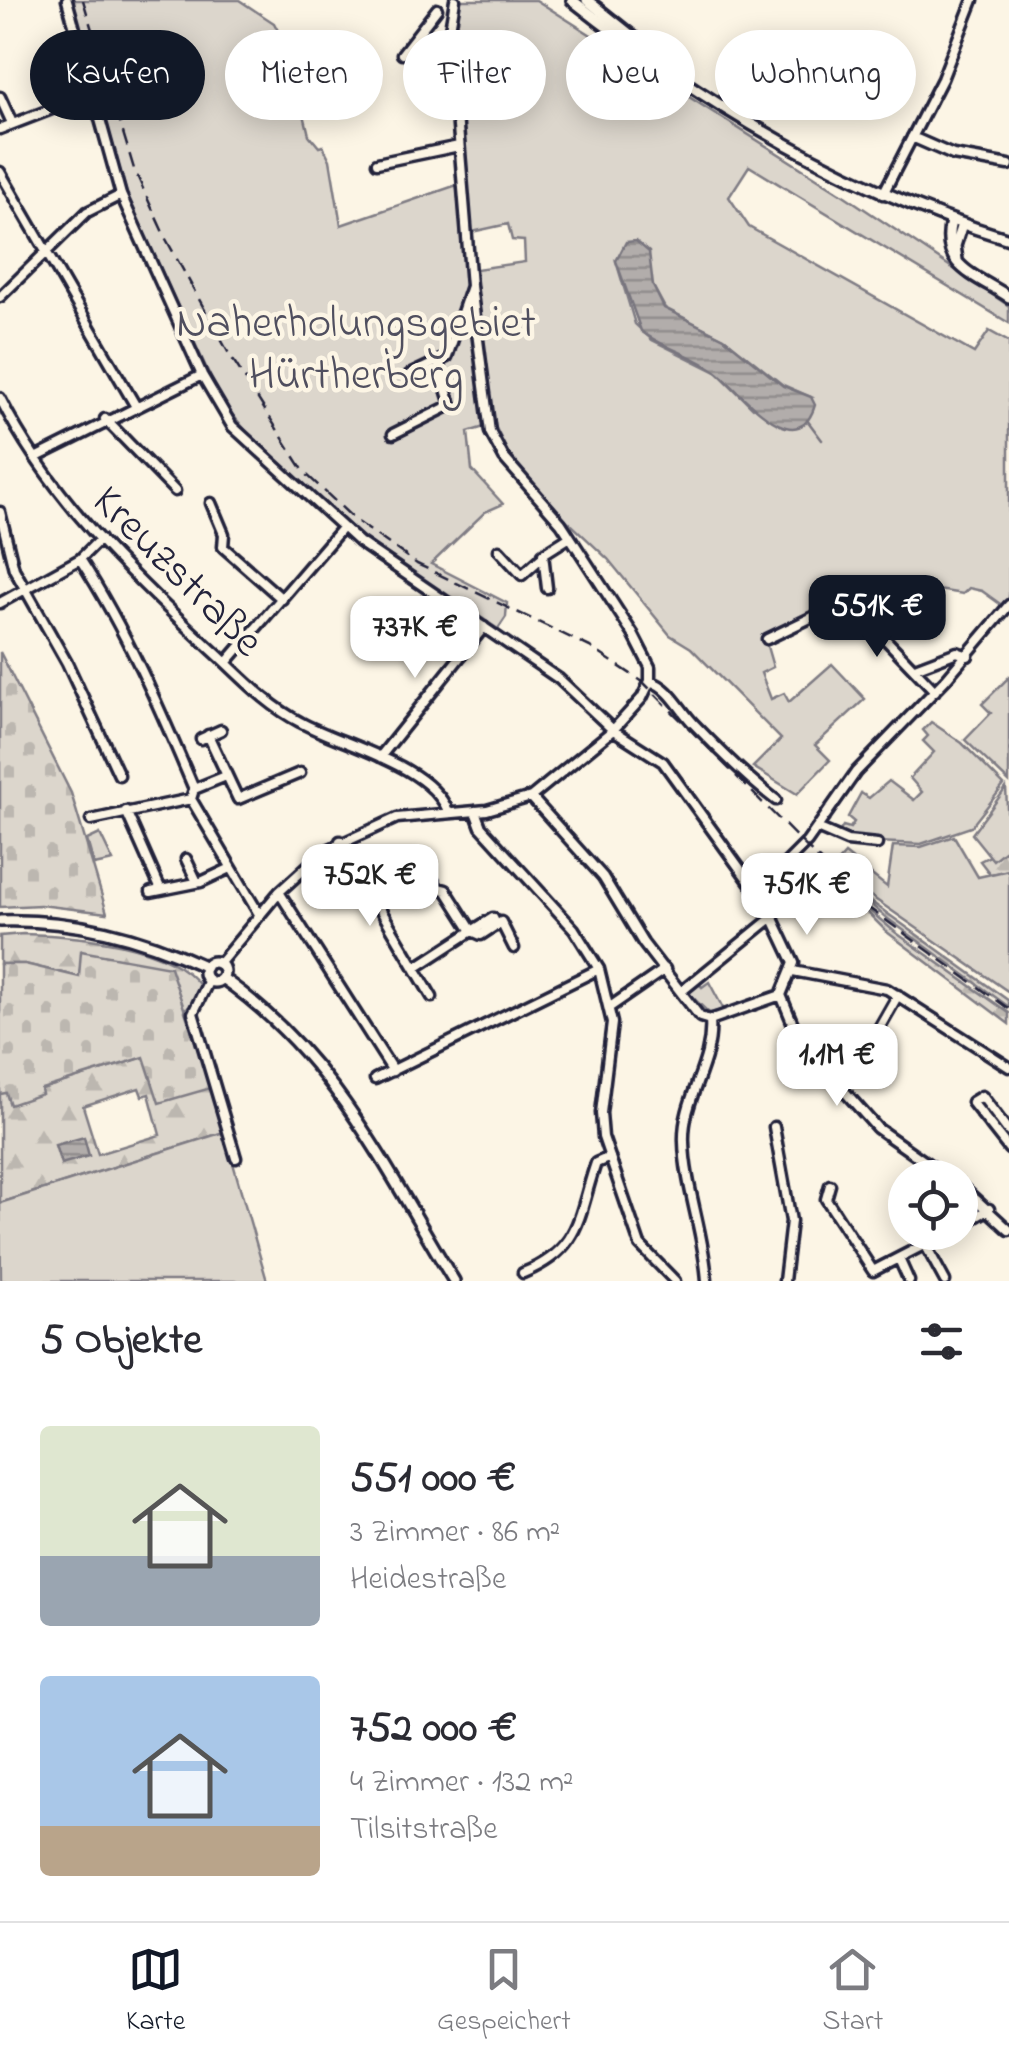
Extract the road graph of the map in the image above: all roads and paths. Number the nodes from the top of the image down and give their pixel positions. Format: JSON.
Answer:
{"nodes":[{"id":1,"x":67,"y":0,"type":"edge"},
{"id":2,"x":426,"y":0,"type":"edge"},
{"id":3,"x":572,"y":0,"type":"edge"},
{"id":4,"x":587,"y":0,"type":"edge"},
{"id":5,"x":973,"y":0,"type":"edge"},
{"id":6,"x":453,"y":4,"type":"edge"},
{"id":7,"x":437,"y":8,"type":"junction"},
{"id":8,"x":75,"y":30,"type":"edge"},
{"id":9,"x":614,"y":30,"type":"edge"},
{"id":10,"x":624,"y":30,"type":"edge"},
{"id":11,"x":402,"y":54,"type":"dead end"},
{"id":12,"x":695,"y":87,"type":"edge"},
{"id":13,"x":0,"y":97,"type":"edge"},
{"id":14,"x":30,"y":116,"type":"edge"},
{"id":15,"x":99,"y":120,"type":"edge"},
{"id":16,"x":12,"y":123,"type":"junction"},
{"id":17,"x":0,"y":129,"type":"edge"},
{"id":18,"x":912,"y":137,"type":"junction"},
{"id":19,"x":459,"y":146,"type":"junction"},
{"id":20,"x":377,"y":163,"type":"dead end"},
{"id":21,"x":1009,"y":166,"type":"edge"},
{"id":22,"x":0,"y":172,"type":"edge"},
{"id":23,"x":122,"y":194,"type":"junction"},
{"id":24,"x":883,"y":194,"type":"junction"},
{"id":25,"x":951,"y":221,"type":"junction"},
{"id":26,"x":962,"y":224,"type":"junction"},
{"id":27,"x":1009,"y":238,"type":"edge"},
{"id":28,"x":46,"y":254,"type":"junction"},
{"id":29,"x":959,"y":264,"type":"junction"},
{"id":30,"x":0,"y":282,"type":"edge"},
{"id":31,"x":471,"y":286,"type":"junction"},
{"id":32,"x":4,"y":294,"type":"edge"},
{"id":33,"x":1009,"y":297,"type":"edge"},
{"id":34,"x":438,"y":362,"type":"junction"},
{"id":35,"x":202,"y":375,"type":"junction"},
{"id":36,"x":408,"y":375,"type":"dead end"},
{"id":37,"x":0,"y":398,"type":"edge"},
{"id":38,"x":135,"y":405,"type":"junction"},
{"id":39,"x":105,"y":419,"type":"junction"},
{"id":40,"x":393,"y":434,"type":"dead end"},
{"id":41,"x":35,"y":458,"type":"junction"},
{"id":42,"x":175,"y":492,"type":"dead end"},
{"id":43,"x":212,"y":503,"type":"dead end"},
{"id":44,"x":0,"y":512,"type":"edge"},
{"id":45,"x":342,"y":528,"type":"junction"},
{"id":46,"x":570,"y":538,"type":"junction"},
{"id":47,"x":100,"y":540,"type":"junction"},
{"id":48,"x":499,"y":550,"type":"dead end"},
{"id":49,"x":80,"y":559,"type":"junction"},
{"id":50,"x":540,"y":559,"type":"junction"},
{"id":51,"x":26,"y":588,"type":"junction"},
{"id":52,"x":547,"y":588,"type":"dead end"},
{"id":53,"x":282,"y":599,"type":"junction"},
{"id":54,"x":0,"y":603,"type":"edge"},
{"id":55,"x":1009,"y":605,"type":"edge"},
{"id":56,"x":484,"y":627,"type":"junction"},
{"id":57,"x":768,"y":640,"type":"dead end"},
{"id":58,"x":968,"y":656,"type":"junction"},
{"id":59,"x":226,"y":663,"type":"junction"},
{"id":60,"x":915,"y":668,"type":"junction"},
{"id":61,"x":650,"y":681,"type":"junction"},
{"id":62,"x":935,"y":691,"type":"junction"},
{"id":63,"x":221,"y":730,"type":"dead end"},
{"id":64,"x":613,"y":730,"type":"junction"},
{"id":65,"x":380,"y":757,"type":"junction"},
{"id":66,"x":300,"y":774,"type":"dead end"},
{"id":67,"x":119,"y":775,"type":"dead end"},
{"id":68,"x":226,"y":776,"type":"junction"},
{"id":69,"x":194,"y":788,"type":"junction"},
{"id":70,"x":531,"y":797,"type":"junction"},
{"id":71,"x":191,"y":799,"type":"junction"},
{"id":72,"x":776,"y":800,"type":"dead end"},
{"id":73,"x":126,"y":811,"type":"junction"},
{"id":74,"x":448,"y":811,"type":"junction"},
{"id":75,"x":475,"y":811,"type":"junction"},
{"id":76,"x":91,"y":820,"type":"dead end"},
{"id":77,"x":817,"y":828,"type":"junction"},
{"id":78,"x":340,"y":841,"type":"junction"},
{"id":79,"x":877,"y":844,"type":"dead end"},
{"id":80,"x":186,"y":859,"type":"dead end"},
{"id":81,"x":430,"y":862,"type":"dead end"},
{"id":82,"x":231,"y":868,"type":"junction"},
{"id":83,"x":197,"y":882,"type":"junction"},
{"id":84,"x":279,"y":892,"type":"junction"},
{"id":85,"x":757,"y":892,"type":"junction"},
{"id":86,"x":488,"y":904,"type":"dead end"},
{"id":87,"x":259,"y":914,"type":"junction"},
{"id":88,"x":774,"y":916,"type":"junction"},
{"id":89,"x":0,"y":921,"type":"edge"},
{"id":90,"x":495,"y":922,"type":"junction"},
{"id":91,"x":472,"y":932,"type":"junction"},
{"id":92,"x":514,"y":948,"type":"dead end"},
{"id":93,"x":220,"y":964,"type":"junction"},
{"id":94,"x":206,"y":967,"type":"junction"},
{"id":95,"x":415,"y":968,"type":"junction"},
{"id":96,"x":599,"y":968,"type":"junction"},
{"id":97,"x":665,"y":969,"type":"junction"},
{"id":98,"x":793,"y":971,"type":"junction"},
{"id":99,"x":222,"y":978,"type":"junction"},
{"id":100,"x":209,"y":980,"type":"junction"},
{"id":101,"x":682,"y":991,"type":"junction"},
{"id":102,"x":781,"y":995,"type":"junction"},
{"id":103,"x":898,"y":995,"type":"junction"},
{"id":104,"x":432,"y":997,"type":"dead end"},
{"id":105,"x":610,"y":1007,"type":"junction"},
{"id":106,"x":710,"y":1020,"type":"junction"},
{"id":107,"x":865,"y":1053,"type":"dead end"},
{"id":108,"x":1009,"y":1068,"type":"edge"},
{"id":109,"x":393,"y":1071,"type":"junction"},
{"id":110,"x":375,"y":1080,"type":"dead end"},
{"id":111,"x":774,"y":1127,"type":"dead end"},
{"id":112,"x":1009,"y":1132,"type":"edge"},
{"id":113,"x":1009,"y":1149,"type":"edge"},
{"id":114,"x":610,"y":1157,"type":"junction"},
{"id":115,"x":236,"y":1158,"type":"dead end"},
{"id":116,"x":922,"y":1160,"type":"edge"},
{"id":117,"x":830,"y":1185,"type":"dead end"},
{"id":118,"x":978,"y":1199,"type":"edge"},
{"id":119,"x":990,"y":1209,"type":"junction"},
{"id":120,"x":978,"y":1216,"type":"edge"},
{"id":121,"x":1009,"y":1230,"type":"edge"},
{"id":122,"x":919,"y":1250,"type":"edge"},
{"id":123,"x":928,"y":1250,"type":"edge"},
{"id":124,"x":900,"y":1261,"type":"junction"},
{"id":125,"x":523,"y":1273,"type":"dead end"},
{"id":126,"x":454,"y":1281,"type":"edge"},
{"id":127,"x":675,"y":1281,"type":"edge"},
{"id":128,"x":707,"y":1281,"type":"edge"},
{"id":129,"x":784,"y":1281,"type":"edge"},
{"id":130,"x":909,"y":1281,"type":"edge"},
{"id":131,"x":945,"y":1281,"type":"edge"}],
"edges":[{"from":1,"to":8,"type":"street"},
{"from":2,"to":7,"type":"street"},
{"from":3,"to":9,"type":"main road"},
{"from":4,"to":10,"type":"main road"},
{"from":5,"to":18,"type":"street"},
{"from":6,"to":7,"type":"street"},
{"from":6,"to":19,"type":"street"},
{"from":7,"to":11,"type":"street"},
{"from":12,"to":24,"type":"main road"},
{"from":13,"to":16,"type":"street"},
{"from":14,"to":16,"type":"street"},
{"from":15,"to":23,"type":"street"},
{"from":16,"to":17,"type":"street"},
{"from":18,"to":21,"type":"street"},
{"from":18,"to":24,"type":"street"},
{"from":19,"to":20,"type":"street"},
{"from":19,"to":31,"type":"street"},
{"from":22,"to":28,"type":"street"},
{"from":23,"to":28,"type":"street"},
{"from":23,"to":35,"type":"street"},
{"from":24,"to":25,"type":"main road"},
{"from":25,"to":26,"type":"main road"},
{"from":25,"to":29,"type":"main road"},
{"from":26,"to":27,"type":"main road"},
{"from":26,"to":29,"type":"main road"},
{"from":28,"to":32,"type":"street"},
{"from":28,"to":38,"type":"street"},
{"from":29,"to":33,"type":"main road"},
{"from":30,"to":32,"type":"street"},
{"from":31,"to":34,"type":"street"},
{"from":31,"to":46,"type":"street"},
{"from":34,"to":36,"type":"street"},
{"from":34,"to":40,"type":"street"},
{"from":35,"to":38,"type":"street"},
{"from":35,"to":45,"type":"street"},
{"from":37,"to":41,"type":"street","name":"Kreuzstraße"},
{"from":38,"to":39,"type":"street"},
{"from":39,"to":41,"type":"street"},
{"from":39,"to":42,"type":"street"},
{"from":41,"to":47,"type":"street","name":"Kreuzstraße"},
{"from":43,"to":53,"type":"street"},
{"from":44,"to":51,"type":"street"},
{"from":45,"to":53,"type":"street"},
{"from":45,"to":56,"type":"street"},
{"from":46,"to":50,"type":"street"},
{"from":46,"to":61,"type":"street"},
{"from":47,"to":49,"type":"street"},
{"from":47,"to":59,"type":"street","name":"Kreuzstraße"},
{"from":48,"to":50,"type":"street"},
{"from":49,"to":51,"type":"street"},
{"from":49,"to":69,"type":"street"},
{"from":50,"to":52,"type":"street"},
{"from":51,"to":54,"type":"street"},
{"from":51,"to":67,"type":"street"},
{"from":53,"to":59,"type":"street"},
{"from":55,"to":58,"type":"street"},
{"from":56,"to":64,"type":"street"},
{"from":56,"to":65,"type":"street"},
{"from":57,"to":60,"type":"street"},
{"from":58,"to":60,"type":"street"},
{"from":58,"to":62,"type":"street"},
{"from":59,"to":65,"type":"street","name":"Kreuzstraße"},
{"from":60,"to":62,"type":"street"},
{"from":61,"to":64,"type":"street"},
{"from":61,"to":72,"type":"street"},
{"from":62,"to":77,"type":"street"},
{"from":63,"to":68,"type":"street"},
{"from":64,"to":70,"type":"street"},
{"from":64,"to":85,"type":"street"},
{"from":65,"to":74,"type":"street","name":"Kreuzstraße"},
{"from":66,"to":68,"type":"street"},
{"from":68,"to":69,"type":"street"},
{"from":69,"to":71,"type":"street"},
{"from":70,"to":75,"type":"street"},
{"from":70,"to":97,"type":"street"},
{"from":71,"to":73,"type":"street"},
{"from":71,"to":82,"type":"street"},
{"from":73,"to":76,"type":"street"},
{"from":73,"to":83,"type":"street"},
{"from":74,"to":75,"type":"street"},
{"from":74,"to":78,"type":"street"},
{"from":75,"to":96,"type":"street"},
{"from":77,"to":79,"type":"street"},
{"from":77,"to":85,"type":"street"},
{"from":78,"to":84,"type":"street"},
{"from":78,"to":95,"type":"street"},
{"from":80,"to":83,"type":"street"},
{"from":81,"to":91,"type":"street"},
{"from":82,"to":83,"type":"street"},
{"from":82,"to":87,"type":"street"},
{"from":84,"to":87,"type":"street"},
{"from":84,"to":109,"type":"street"},
{"from":85,"to":88,"type":"street"},
{"from":86,"to":90,"type":"street"},
{"from":87,"to":93,"type":"street"},
{"from":88,"to":98,"type":"street"},
{"from":88,"to":101,"type":"street"},
{"from":89,"to":94,"type":"main road"},
{"from":90,"to":91,"type":"street"},
{"from":90,"to":92,"type":"street"},
{"from":91,"to":95,"type":"street"},
{"from":93,"to":94,"type":"main road"},
{"from":93,"to":99,"type":"main road"},
{"from":94,"to":100,"type":"main road"},
{"from":95,"to":104,"type":"street"},
{"from":96,"to":105,"type":"street"},
{"from":96,"to":109,"type":"street"},
{"from":97,"to":101,"type":"street"},
{"from":97,"to":105,"type":"street"},
{"from":98,"to":102,"type":"street"},
{"from":98,"to":103,"type":"street"},
{"from":99,"to":100,"type":"main road"},
{"from":99,"to":126,"type":"main road"},
{"from":100,"to":115,"type":"street"},
{"from":101,"to":106,"type":"street"},
{"from":102,"to":106,"type":"street"},
{"from":102,"to":116,"type":"street"},
{"from":103,"to":107,"type":"street"},
{"from":103,"to":108,"type":"street"},
{"from":105,"to":114,"type":"street"},
{"from":106,"to":128,"type":"street"},
{"from":109,"to":110,"type":"street"},
{"from":111,"to":129,"type":"street"},
{"from":112,"to":113,"type":"street"},
{"from":114,"to":125,"type":"street"},
{"from":114,"to":127,"type":"street"},
{"from":117,"to":124,"type":"street"},
{"from":118,"to":119,"type":"street"},
{"from":119,"to":120,"type":"street"},
{"from":119,"to":121,"type":"street"},
{"from":122,"to":124,"type":"street"},
{"from":123,"to":131,"type":"street"},
{"from":124,"to":130,"type":"street"}]}
